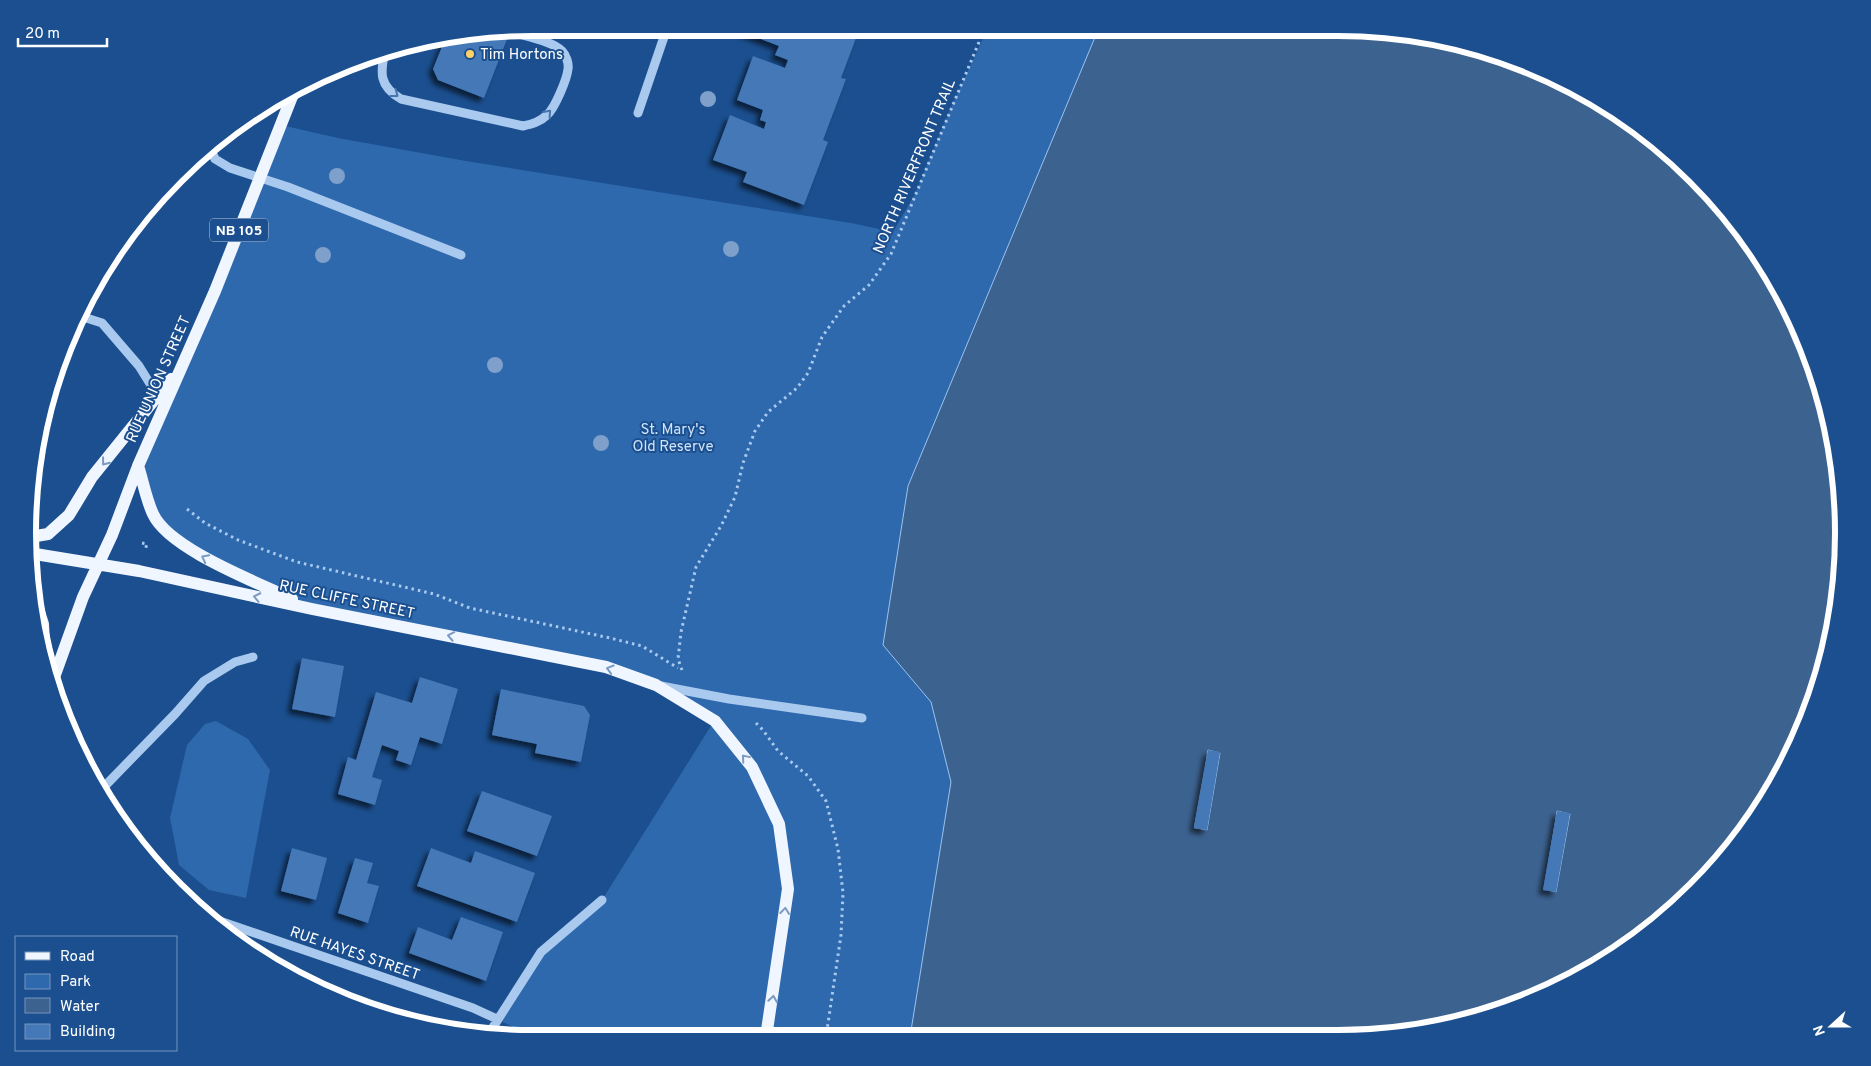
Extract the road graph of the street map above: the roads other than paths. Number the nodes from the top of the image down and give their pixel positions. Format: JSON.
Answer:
{"nodes":[{"id":1,"x":525,"y":36,"type":"edge"},
{"id":2,"x":664,"y":36,"type":"edge"},
{"id":3,"x":384,"y":60,"type":"edge"},
{"id":4,"x":291,"y":100,"type":"edge"},
{"id":5,"x":638,"y":113,"type":"dead end"},
{"id":6,"x":212,"y":154,"type":"edge"},
{"id":7,"x":259,"y":178,"type":"junction"},
{"id":8,"x":461,"y":255,"type":"dead end"},
{"id":9,"x":85,"y":318,"type":"edge"},
{"id":10,"x":180,"y":369,"type":"junction"},
{"id":11,"x":157,"y":395,"type":"junction"},
{"id":12,"x":138,"y":466,"type":"junction"},
{"id":13,"x":36,"y":536,"type":"edge"},
{"id":14,"x":37,"y":554,"type":"edge"},
{"id":15,"x":97,"y":564,"type":"junction"},
{"id":16,"x":312,"y":609,"type":"junction"},
{"id":17,"x":252,"y":657,"type":"dead end"},
{"id":18,"x":56,"y":672,"type":"edge"},
{"id":19,"x":656,"y":685,"type":"junction"},
{"id":20,"x":862,"y":718,"type":"dead end"},
{"id":21,"x":106,"y":785,"type":"edge"},
{"id":22,"x":602,"y":900,"type":"dead end"},
{"id":23,"x":227,"y":923,"type":"edge"},
{"id":24,"x":497,"y":1019,"type":"junction"},
{"id":25,"x":492,"y":1028,"type":"edge"},
{"id":26,"x":767,"y":1030,"type":"edge"}],
"edges":[{"from":3,"to":1,"type":"street","one_way":true},
{"from":2,"to":5,"type":"street"},
{"from":4,"to":7,"type":"main road","name":"RUE UNION STREET","number":"NB 105"},
{"from":6,"to":7,"type":"street"},
{"from":7,"to":8,"type":"street"},
{"from":7,"to":10,"type":"main road","name":"RUE UNION STREET","number":"NB 105"},
{"from":9,"to":11,"type":"street"},
{"from":10,"to":11,"type":"main road"},
{"from":10,"to":12,"type":"main road","name":"RUE UNION STREET","number":"NB 105"},
{"from":11,"to":13,"type":"main road","one_way":true},
{"from":12,"to":15,"type":"main road","name":"RUE UNION STREET","number":"NB 105"},
{"from":16,"to":12,"type":"main road","one_way":true},
{"from":14,"to":15,"type":"main road","name":"RUE CLIFFE STREET"},
{"from":16,"to":15,"type":"main road","name":"RUE CLIFFE STREET","one_way":true},
{"from":15,"to":18,"type":"main road","name":"RUE UNION STREET","number":"NB 105"},
{"from":19,"to":16,"type":"main road","name":"RUE CLIFFE STREET","one_way":true},
{"from":17,"to":21,"type":"street"},
{"from":19,"to":20,"type":"street"},
{"from":26,"to":19,"type":"main road","name":"RUE CLIFFE STREET","one_way":true},
{"from":22,"to":24,"type":"street"},
{"from":23,"to":24,"type":"street","name":"RUE HAYES STREET"},
{"from":24,"to":25,"type":"street"}]}
